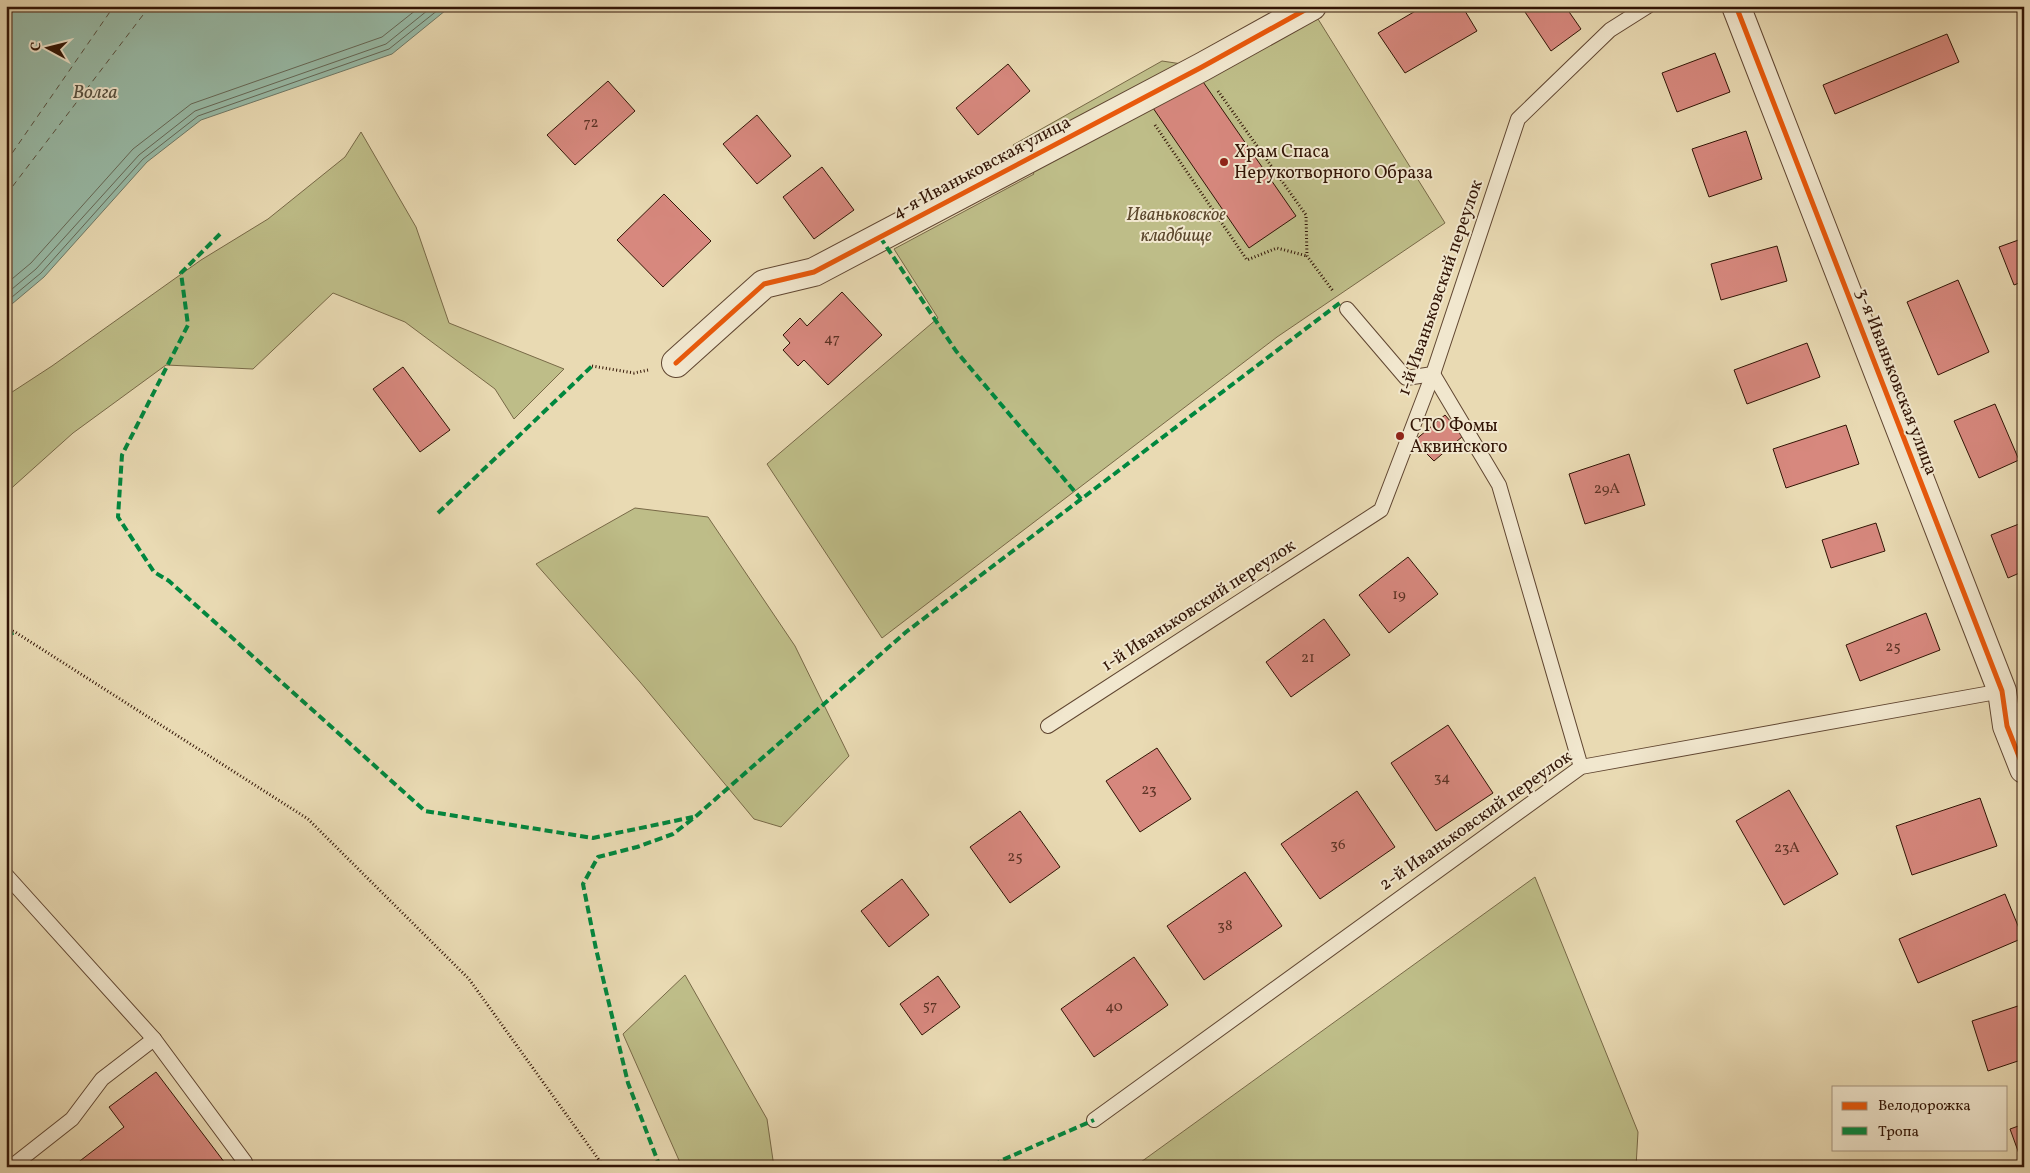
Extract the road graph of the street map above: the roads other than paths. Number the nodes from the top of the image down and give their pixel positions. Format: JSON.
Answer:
{"nodes":[{"id":1,"x":1312,"y":6,"type":"edge"},
{"id":2,"x":1648,"y":6,"type":"edge"},
{"id":3,"x":1736,"y":6,"type":"edge"},
{"id":4,"x":1347,"y":310,"type":"road end"},
{"id":5,"x":676,"y":363,"type":"road end"},
{"id":6,"x":1433,"y":374,"type":"junction"},
{"id":7,"x":2002,"y":691,"type":"junction"},
{"id":8,"x":2015,"y":723,"type":"edge"},
{"id":9,"x":1048,"y":726,"type":"dead end"},
{"id":10,"x":1581,"y":767,"type":"junction"},
{"id":11,"x":2024,"y":769,"type":"edge"},
{"id":12,"x":6,"y":875,"type":"edge"},
{"id":13,"x":154,"y":1038,"type":"junction"},
{"id":14,"x":1094,"y":1120,"type":"dead end"},
{"id":15,"x":11,"y":1167,"type":"edge"},
{"id":16,"x":246,"y":1167,"type":"edge"}],
"edges":[{"from":1,"to":5,"type":"street","name":"4-я Иваньковская улица"},
{"from":2,"to":6,"type":"lane","name":"1-й Иваньковский переулок"},
{"from":3,"to":7,"type":"street","name":"3-я Иваньковская улица"},
{"from":4,"to":6,"type":"lane"},
{"from":6,"to":9,"type":"lane","name":"1-й Иваньковский переулок"},
{"from":6,"to":10,"type":"lane"},
{"from":7,"to":8,"type":"street","name":"3-я Иваньковская улица"},
{"from":7,"to":10,"type":"lane","name":"2-й Иваньковский переулок"},
{"from":8,"to":11,"type":"street","name":"3-я Иваньковская улица"},
{"from":10,"to":14,"type":"lane","name":"2-й Иваньковский переулок"},
{"from":12,"to":13,"type":"lane"},
{"from":13,"to":15,"type":"lane"},
{"from":13,"to":16,"type":"lane"}]}
